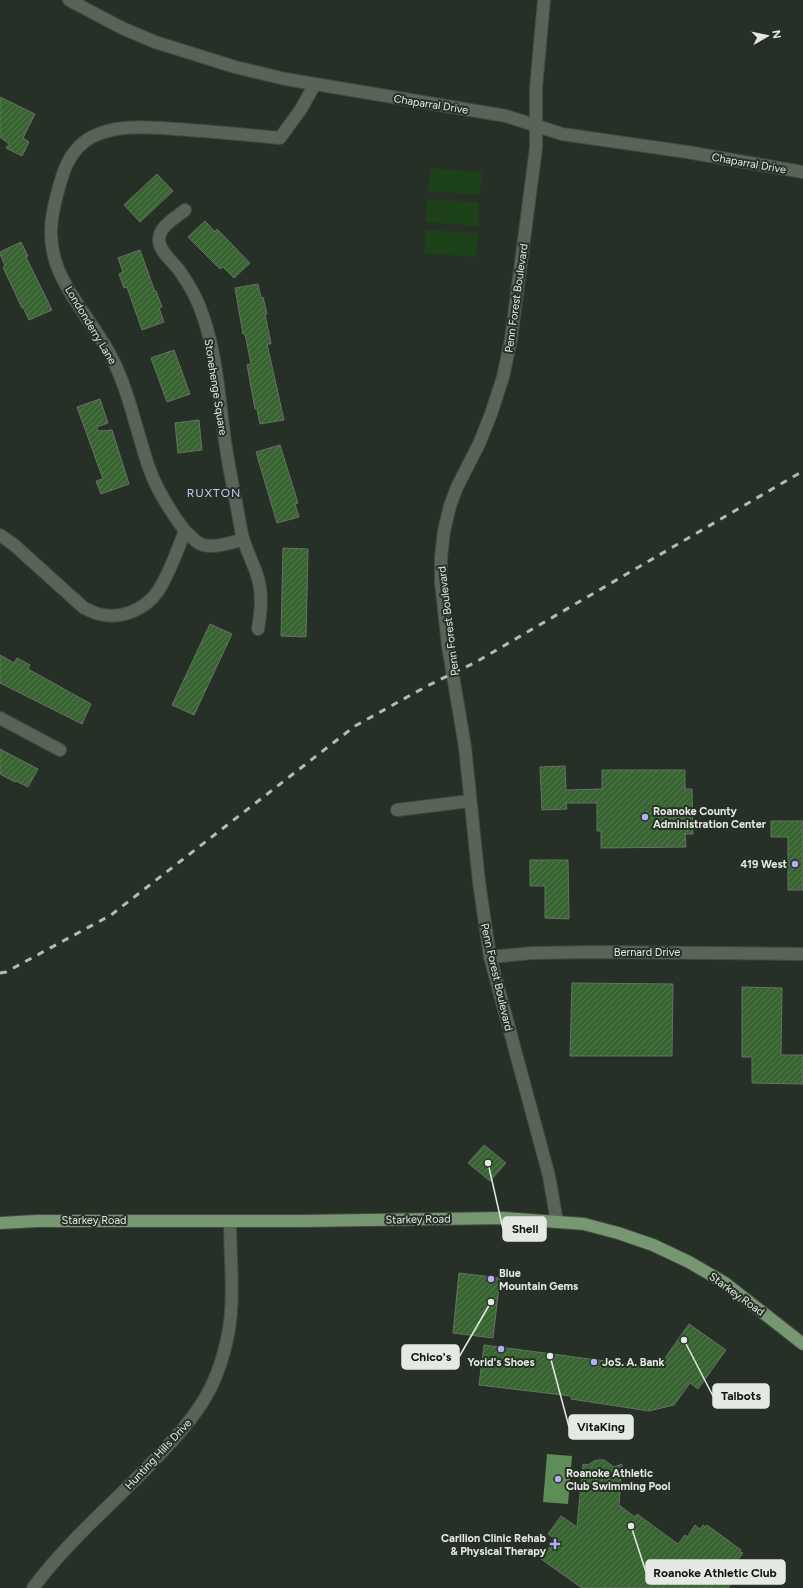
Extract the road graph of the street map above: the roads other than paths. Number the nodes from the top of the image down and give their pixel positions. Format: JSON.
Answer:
{"nodes":[{"id":1,"x":69,"y":0,"type":"edge"},
{"id":2,"x":544,"y":0,"type":"edge"},
{"id":3,"x":315,"y":84,"type":"junction"},
{"id":4,"x":536,"y":126,"type":"junction"},
{"id":5,"x":803,"y":172,"type":"edge"},
{"id":6,"x":185,"y":210,"type":"dead end"},
{"id":7,"x":185,"y":531,"type":"junction"},
{"id":8,"x":0,"y":535,"type":"edge"},
{"id":9,"x":243,"y":540,"type":"junction"},
{"id":10,"x":258,"y":629,"type":"dead end"},
{"id":11,"x":0,"y":718,"type":"edge"},
{"id":12,"x":60,"y":750,"type":"dead end"},
{"id":13,"x":470,"y":801,"type":"junction"},
{"id":14,"x":396,"y":810,"type":"dead end"},
{"id":15,"x":803,"y":954,"type":"edge"},
{"id":16,"x":490,"y":957,"type":"junction"},
{"id":17,"x":230,"y":1221,"type":"junction"},
{"id":18,"x":557,"y":1222,"type":"junction"},
{"id":19,"x":0,"y":1223,"type":"edge"},
{"id":20,"x":803,"y":1344,"type":"edge"},
{"id":21,"x":33,"y":1588,"type":"edge"}],
"edges":[{"from":1,"to":3,"type":"street","name":"Chaparral Drive"},
{"from":2,"to":4,"type":"street","name":"Penn Forest Boulevard"},
{"from":3,"to":4,"type":"street","name":"Chaparral Drive"},
{"from":3,"to":7,"type":"street","name":"Londonderry Lane"},
{"from":4,"to":5,"type":"street","name":"Chaparral Drive"},
{"from":4,"to":13,"type":"street","name":"Penn Forest Boulevard"},
{"from":6,"to":9,"type":"street","name":"Stonehenge Square"},
{"from":7,"to":8,"type":"street"},
{"from":7,"to":9,"type":"street"},
{"from":9,"to":10,"type":"street","name":"Stonehenge Square"},
{"from":11,"to":12,"type":"street"},
{"from":13,"to":14,"type":"street"},
{"from":13,"to":16,"type":"street","name":"Penn Forest Boulevard"},
{"from":15,"to":16,"type":"street","name":"Bernard Drive"},
{"from":16,"to":18,"type":"street","name":"Penn Forest Boulevard"},
{"from":17,"to":18,"type":"main road","name":"Starkey Road"},
{"from":17,"to":19,"type":"main road","name":"Starkey Road"},
{"from":17,"to":21,"type":"street","name":"Hunting Hills Drive"},
{"from":18,"to":20,"type":"main road","name":"Starkey Road"}]}
